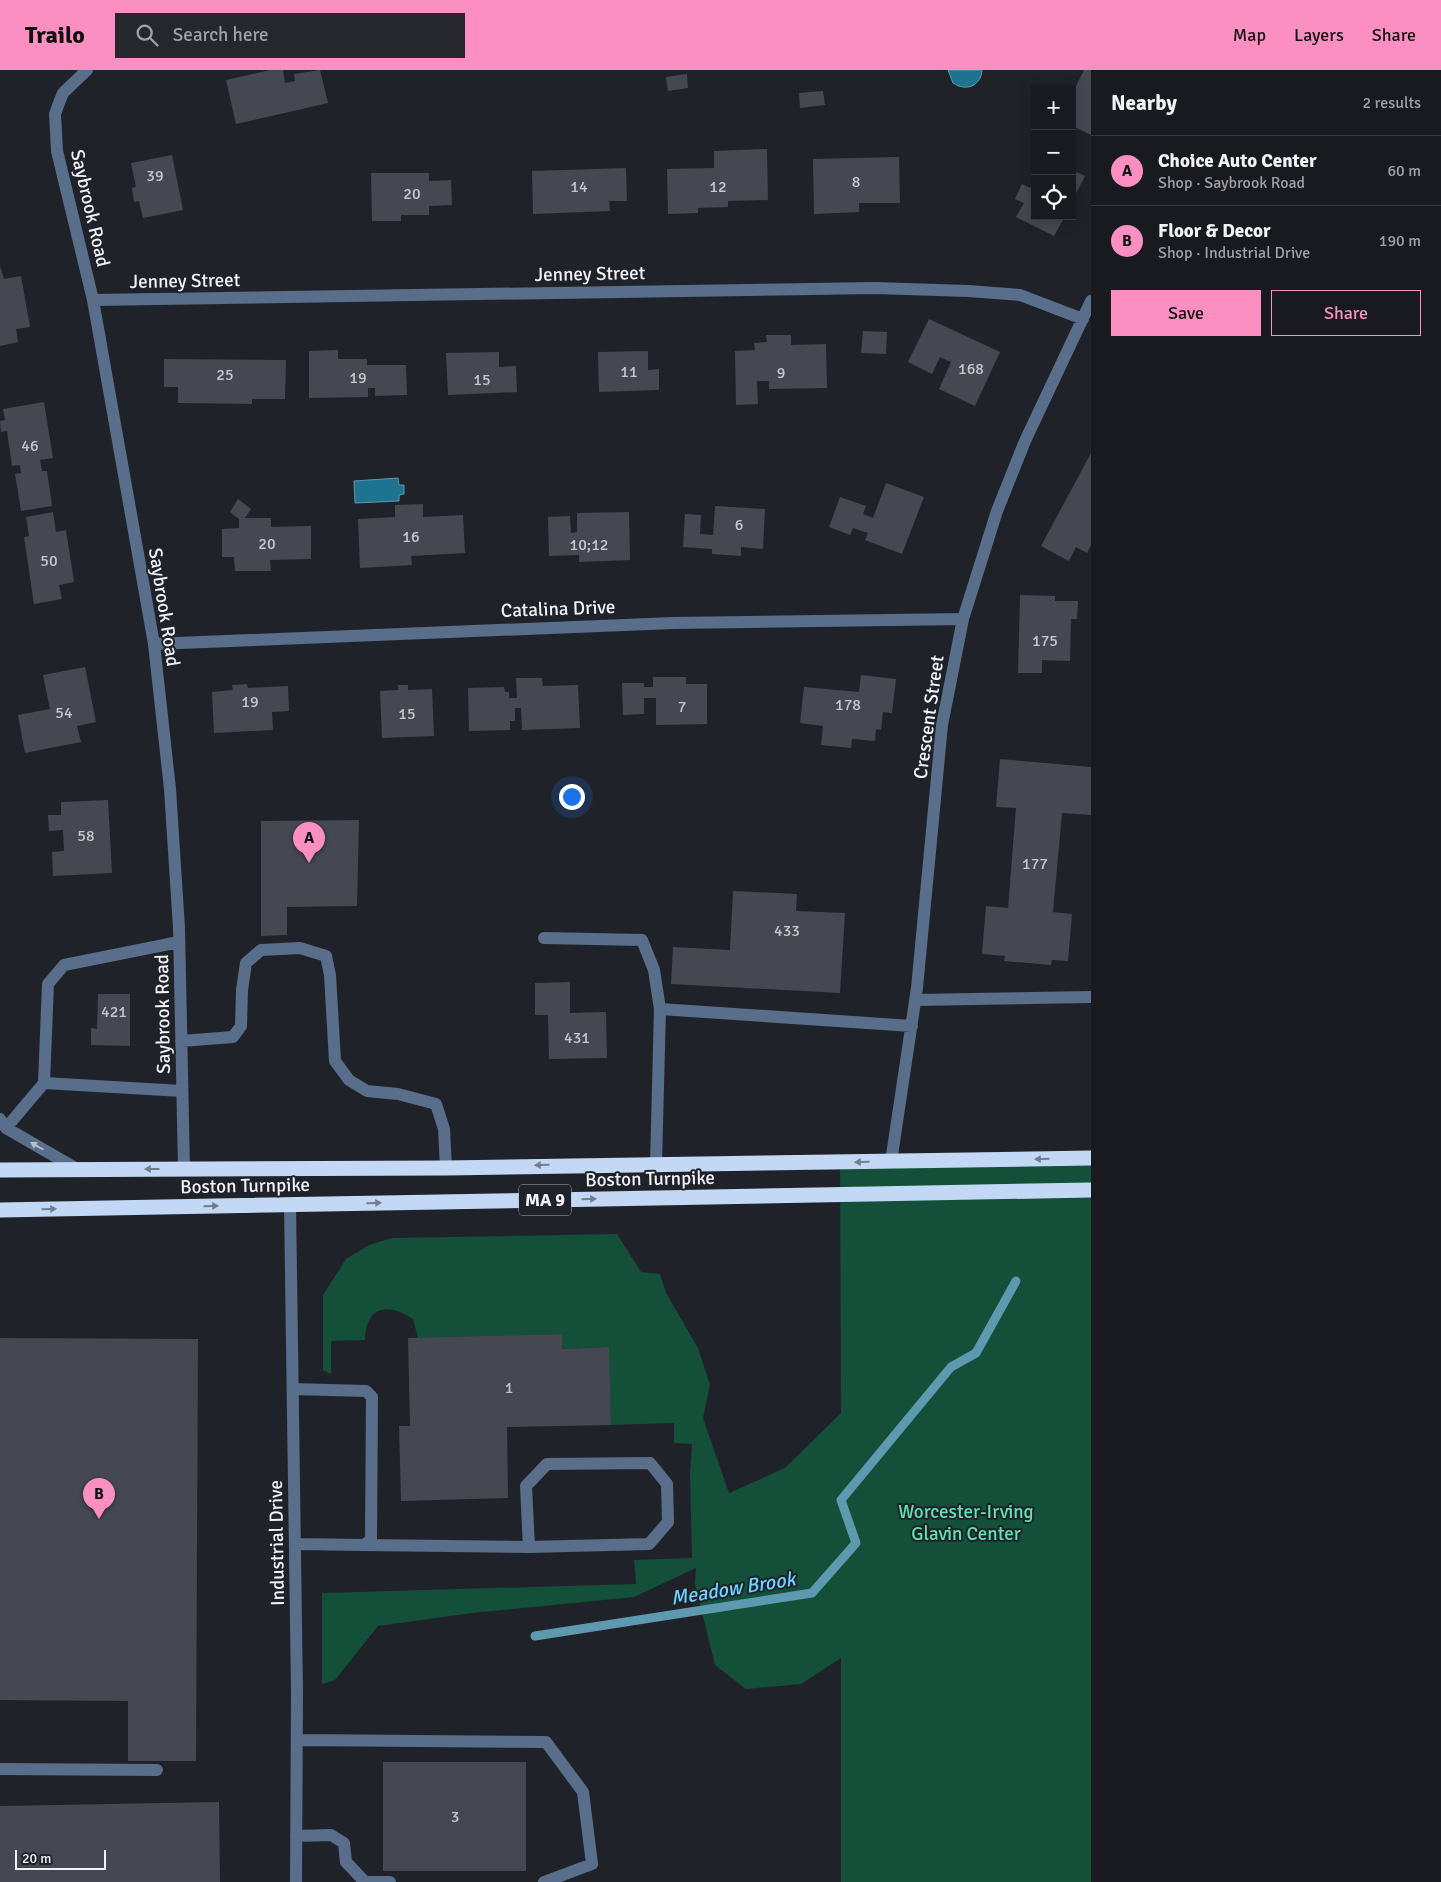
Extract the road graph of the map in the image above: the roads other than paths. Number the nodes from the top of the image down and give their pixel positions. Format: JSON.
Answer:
{"nodes":[{"id":1,"x":87,"y":70,"type":"edge"},
{"id":2,"x":93,"y":300,"type":"junction"},
{"id":3,"x":1091,"y":301,"type":"edge"},
{"id":4,"x":1083,"y":318,"type":"junction"},
{"id":5,"x":963,"y":619,"type":"junction"},
{"id":6,"x":154,"y":644,"type":"junction"},
{"id":7,"x":544,"y":938,"type":"dead end"},
{"id":8,"x":180,"y":942,"type":"junction"},
{"id":9,"x":1091,"y":997,"type":"edge"},
{"id":10,"x":916,"y":1000,"type":"junction"},
{"id":11,"x":660,"y":1009,"type":"junction"},
{"id":12,"x":912,"y":1026,"type":"junction"},
{"id":13,"x":181,"y":1041,"type":"junction"},
{"id":14,"x":44,"y":1083,"type":"junction"},
{"id":15,"x":182,"y":1091,"type":"junction"},
{"id":16,"x":3,"y":1124,"type":"edge"},
{"id":17,"x":1091,"y":1158,"type":"edge"},
{"id":18,"x":891,"y":1162,"type":"junction"},
{"id":19,"x":656,"y":1164,"type":"junction"},
{"id":20,"x":446,"y":1168,"type":"junction"},
{"id":21,"x":184,"y":1169,"type":"junction"},
{"id":22,"x":0,"y":1170,"type":"edge"},
{"id":23,"x":77,"y":1170,"type":"junction"},
{"id":24,"x":1091,"y":1190,"type":"edge"},
{"id":25,"x":290,"y":1204,"type":"junction"},
{"id":26,"x":0,"y":1210,"type":"edge"},
{"id":27,"x":293,"y":1389,"type":"junction"},
{"id":28,"x":295,"y":1544,"type":"junction"},
{"id":29,"x":364,"y":1545,"type":"junction"},
{"id":30,"x":529,"y":1547,"type":"junction"},
{"id":31,"x":297,"y":1740,"type":"junction"},
{"id":32,"x":0,"y":1769,"type":"edge"},
{"id":33,"x":157,"y":1770,"type":"dead end"},
{"id":34,"x":296,"y":1836,"type":"junction"},
{"id":35,"x":296,"y":1882,"type":"edge"},
{"id":36,"x":390,"y":1882,"type":"edge"},
{"id":37,"x":544,"y":1882,"type":"edge"}],
"edges":[{"from":1,"to":2,"type":"street","name":"Saybrook Road"},
{"from":2,"to":4,"type":"street","name":"Jenney Street"},
{"from":2,"to":6,"type":"street","name":"Saybrook Road"},
{"from":3,"to":4,"type":"street","name":"Crescent Street"},
{"from":4,"to":5,"type":"street","name":"Crescent Street"},
{"from":5,"to":6,"type":"street","name":"Catalina Drive"},
{"from":5,"to":10,"type":"street","name":"Crescent Street"},
{"from":6,"to":8,"type":"street","name":"Saybrook Road"},
{"from":7,"to":11,"type":"street"},
{"from":8,"to":13,"type":"street","name":"Saybrook Road"},
{"from":8,"to":14,"type":"street"},
{"from":9,"to":10,"type":"street"},
{"from":10,"to":12,"type":"street","name":"Crescent Street"},
{"from":11,"to":12,"type":"street"},
{"from":11,"to":19,"type":"street"},
{"from":12,"to":18,"type":"street","name":"Crescent Street"},
{"from":13,"to":15,"type":"street","name":"Saybrook Road"},
{"from":13,"to":20,"type":"street"},
{"from":14,"to":15,"type":"street"},
{"from":14,"to":16,"type":"street"},
{"from":15,"to":21,"type":"street","name":"Saybrook Road"},
{"from":23,"to":16,"type":"street","one_way":true},
{"from":17,"to":18,"type":"highway","name":"Boston Turnpike","number":"MA 9","one_way":true},
{"from":18,"to":19,"type":"highway","name":"Boston Turnpike","number":"MA 9","one_way":true},
{"from":19,"to":20,"type":"highway","name":"Boston Turnpike","number":"MA 9","one_way":true},
{"from":20,"to":21,"type":"highway","name":"Boston Turnpike","number":"MA 9"},
{"from":21,"to":23,"type":"highway","name":"Boston Turnpike","number":"MA 9","one_way":true},
{"from":22,"to":23,"type":"highway","name":"Boston Turnpike","number":"MA 9"},
{"from":25,"to":24,"type":"highway","name":"Boston Turnpike","number":"MA 9","one_way":true},
{"from":26,"to":25,"type":"highway","name":"Boston Turnpike","number":"MA 9","one_way":true},
{"from":25,"to":27,"type":"street","name":"Industrial Drive"},
{"from":27,"to":28,"type":"street","name":"Industrial Drive"},
{"from":27,"to":29,"type":"street"},
{"from":28,"to":29,"type":"street"},
{"from":28,"to":31,"type":"street","name":"Industrial Drive"},
{"from":29,"to":30,"type":"street"},
{"from":30,"to":30,"type":"street"},
{"from":31,"to":34,"type":"street","name":"Industrial Drive"},
{"from":31,"to":37,"type":"street"},
{"from":32,"to":33,"type":"street"},
{"from":34,"to":35,"type":"street","name":"Industrial Drive"},
{"from":34,"to":36,"type":"street"}]}
